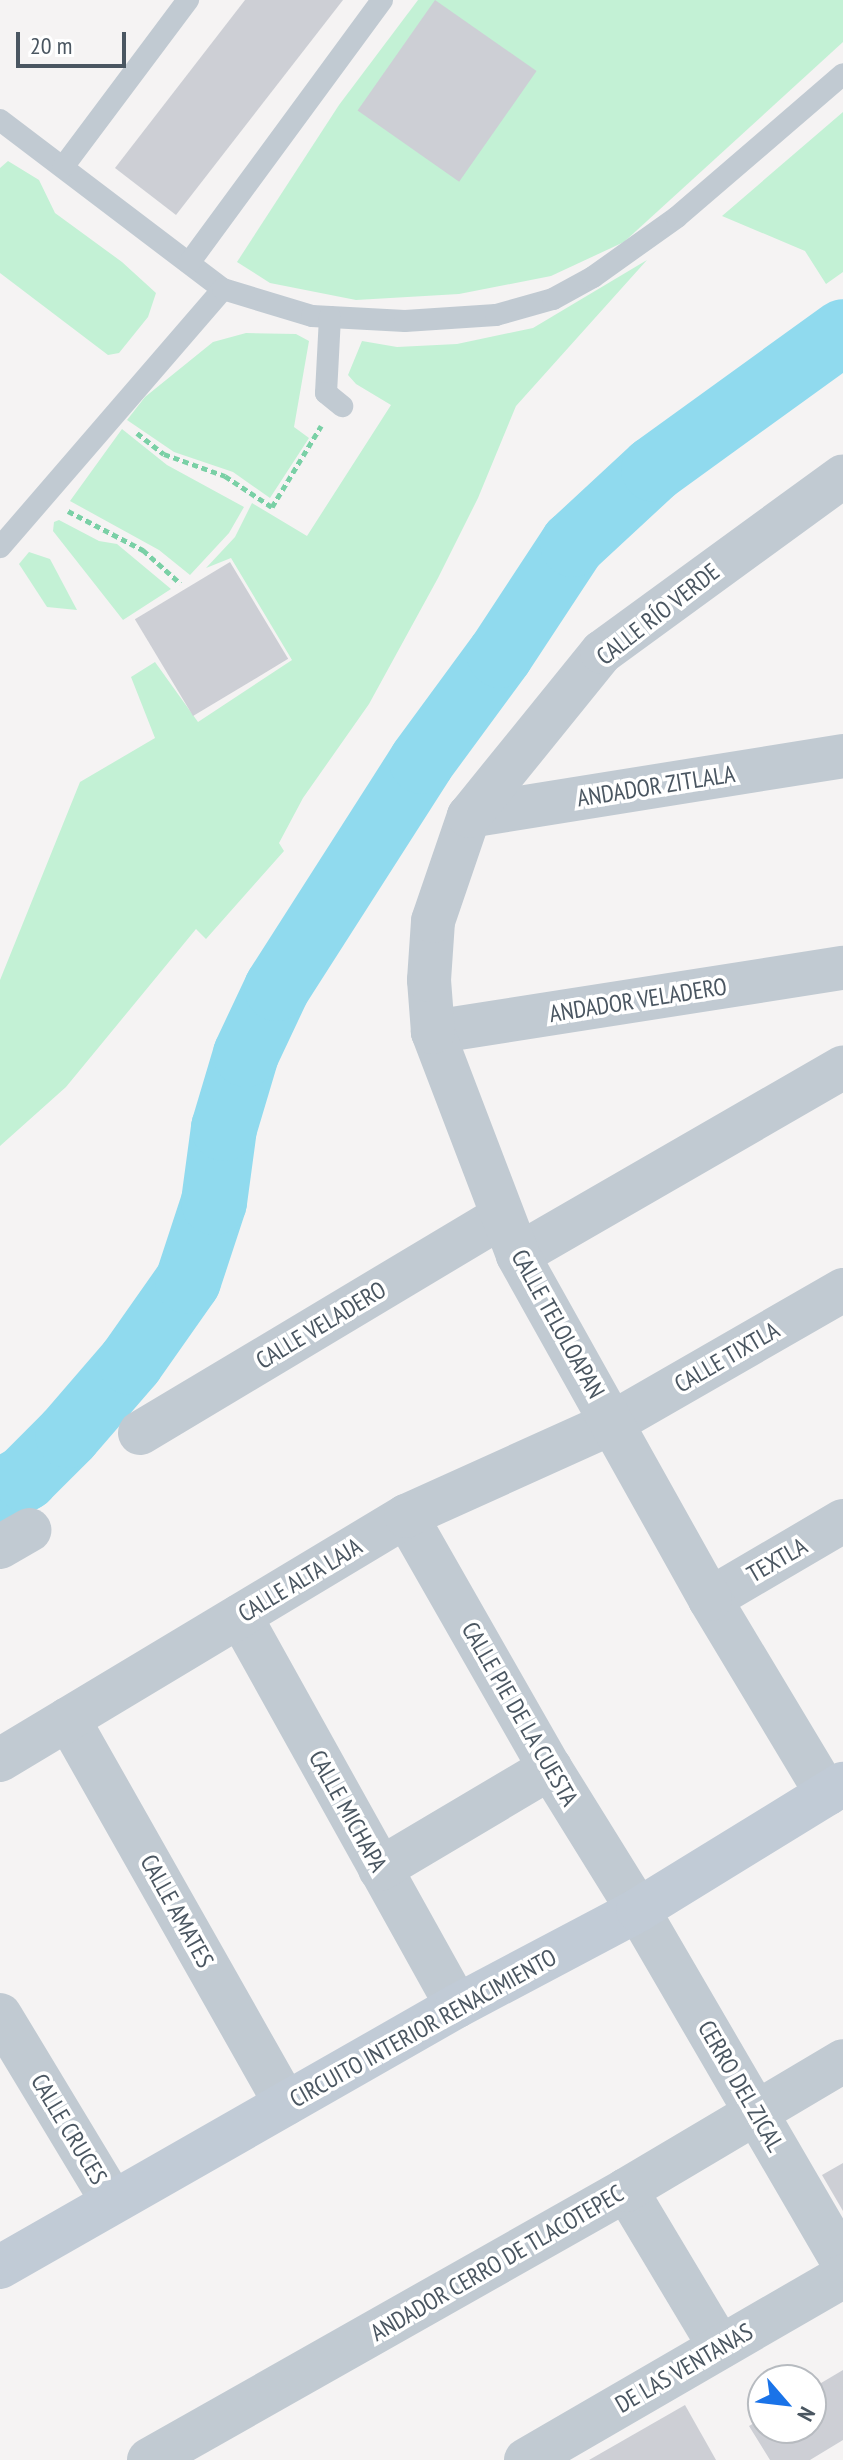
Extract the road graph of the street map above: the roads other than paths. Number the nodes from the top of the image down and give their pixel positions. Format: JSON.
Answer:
{"nodes":[{"id":1,"x":188,"y":0,"type":"edge"},
{"id":2,"x":382,"y":0,"type":"edge"},
{"id":3,"x":843,"y":74,"type":"edge"},
{"id":4,"x":0,"y":120,"type":"edge"},
{"id":5,"x":63,"y":167,"type":"junction"},
{"id":6,"x":189,"y":263,"type":"junction"},
{"id":7,"x":223,"y":289,"type":"junction"},
{"id":8,"x":330,"y":317,"type":"junction"},
{"id":9,"x":339,"y":403,"type":"road end"},
{"id":10,"x":843,"y":476,"type":"edge"},
{"id":11,"x":0,"y":547,"type":"edge"},
{"id":12,"x":843,"y":756,"type":"edge"},
{"id":13,"x":469,"y":816,"type":"junction"},
{"id":14,"x":843,"y":968,"type":"edge"},
{"id":15,"x":433,"y":1032,"type":"junction"},
{"id":16,"x":843,"y":1067,"type":"edge"},
{"id":17,"x":510,"y":1235,"type":"junction"},
{"id":18,"x":843,"y":1290,"type":"edge"},
{"id":19,"x":612,"y":1423,"type":"junction"},
{"id":20,"x":140,"y":1433,"type":"dead end"},
{"id":21,"x":406,"y":1516,"type":"junction"},
{"id":22,"x":843,"y":1521,"type":"edge"},
{"id":23,"x":710,"y":1599,"type":"junction"},
{"id":24,"x":240,"y":1616,"type":"junction"},
{"id":25,"x":68,"y":1719,"type":"junction"},
{"id":26,"x":0,"y":1760,"type":"edge"},
{"id":27,"x":550,"y":1768,"type":"junction"},
{"id":28,"x":835,"y":1789,"type":"edge"},
{"id":29,"x":380,"y":1869,"type":"junction"},
{"id":30,"x":638,"y":1910,"type":"junction"},
{"id":31,"x":457,"y":2006,"type":"junction"},
{"id":32,"x":0,"y":2015,"type":"edge"},
{"id":33,"x":843,"y":2061,"type":"edge"},
{"id":34,"x":286,"y":2104,"type":"junction"},
{"id":35,"x":756,"y":2112,"type":"junction"},
{"id":36,"x":626,"y":2190,"type":"junction"},
{"id":37,"x":113,"y":2202,"type":"junction"},
{"id":38,"x":843,"y":2262,"type":"edge"},
{"id":39,"x":0,"y":2267,"type":"edge"},
{"id":40,"x":843,"y":2276,"type":"edge"},
{"id":41,"x":720,"y":2347,"type":"junction"},
{"id":42,"x":149,"y":2460,"type":"edge"},
{"id":43,"x":526,"y":2460,"type":"edge"}],
"edges":[{"from":1,"to":5,"type":"lane"},
{"from":2,"to":6,"type":"lane"},
{"from":3,"to":8,"type":"lane"},
{"from":4,"to":5,"type":"lane"},
{"from":5,"to":6,"type":"lane"},
{"from":6,"to":7,"type":"lane"},
{"from":7,"to":8,"type":"lane"},
{"from":7,"to":11,"type":"lane"},
{"from":8,"to":9,"type":"lane"},
{"from":10,"to":13,"type":"street","name":"CALLE RÍO VERDE"},
{"from":12,"to":13,"type":"street","name":"ANDADOR ZITLALA"},
{"from":13,"to":15,"type":"street","name":"CALLE TELOLOAPAN"},
{"from":14,"to":15,"type":"street","name":"ANDADOR VELADERO"},
{"from":15,"to":17,"type":"street","name":"CALLE TELOLOAPAN"},
{"from":16,"to":17,"type":"street","name":"CALLE VELADERO"},
{"from":17,"to":19,"type":"street","name":"CALLE TELOLOAPAN"},
{"from":17,"to":20,"type":"street","name":"CALLE VELADERO"},
{"from":18,"to":19,"type":"street","name":"CALLE TIXTLA"},
{"from":19,"to":21,"type":"street","name":"CALLE ALTA LAJA"},
{"from":19,"to":23,"type":"street","name":"CALLE TELOLOAPAN"},
{"from":21,"to":24,"type":"street","name":"CALLE ALTA LAJA"},
{"from":21,"to":27,"type":"street","name":"CALLE PIE DE LA CUESTA"},
{"from":22,"to":23,"type":"street","name":"TEXTLA"},
{"from":23,"to":28,"type":"street","name":"CALLE TELOLOAPAN"},
{"from":24,"to":25,"type":"street","name":"CALLE ALTA LAJA"},
{"from":24,"to":29,"type":"street","name":"CALLE MICHAPA"},
{"from":25,"to":26,"type":"street","name":"CALLE ALTA LAJA"},
{"from":25,"to":34,"type":"street","name":"CALLE AMATES"},
{"from":27,"to":29,"type":"street"},
{"from":27,"to":30,"type":"street","name":"CALLE PIE DE LA CUESTA"},
{"from":28,"to":30,"type":"main road","name":"CIRCUITO INTERIOR RENACIMIENTO"},
{"from":29,"to":31,"type":"street","name":"CALLE MICHAPA"},
{"from":30,"to":31,"type":"main road","name":"CIRCUITO INTERIOR RENACIMIENTO"},
{"from":30,"to":35,"type":"street","name":"CERRO DEL ZICAL"},
{"from":31,"to":34,"type":"main road","name":"CIRCUITO INTERIOR RENACIMIENTO"},
{"from":32,"to":37,"type":"street","name":"CALLE CRUCES"},
{"from":33,"to":35,"type":"street","name":"ANDADOR CERRO DE TLACOTEPEC"},
{"from":34,"to":37,"type":"main road","name":"CIRCUITO INTERIOR RENACIMIENTO"},
{"from":35,"to":36,"type":"street","name":"ANDADOR CERRO DE TLACOTEPEC"},
{"from":35,"to":38,"type":"street","name":"CERRO DEL ZICAL"},
{"from":36,"to":41,"type":"street"},
{"from":36,"to":42,"type":"street","name":"ANDADOR CERRO DE TLACOTEPEC"},
{"from":37,"to":39,"type":"main road","name":"CIRCUITO INTERIOR RENACIMIENTO"},
{"from":40,"to":41,"type":"street","name":"DE LAS VENTANAS"},
{"from":41,"to":43,"type":"street","name":"DE LAS VENTANAS"}]}
